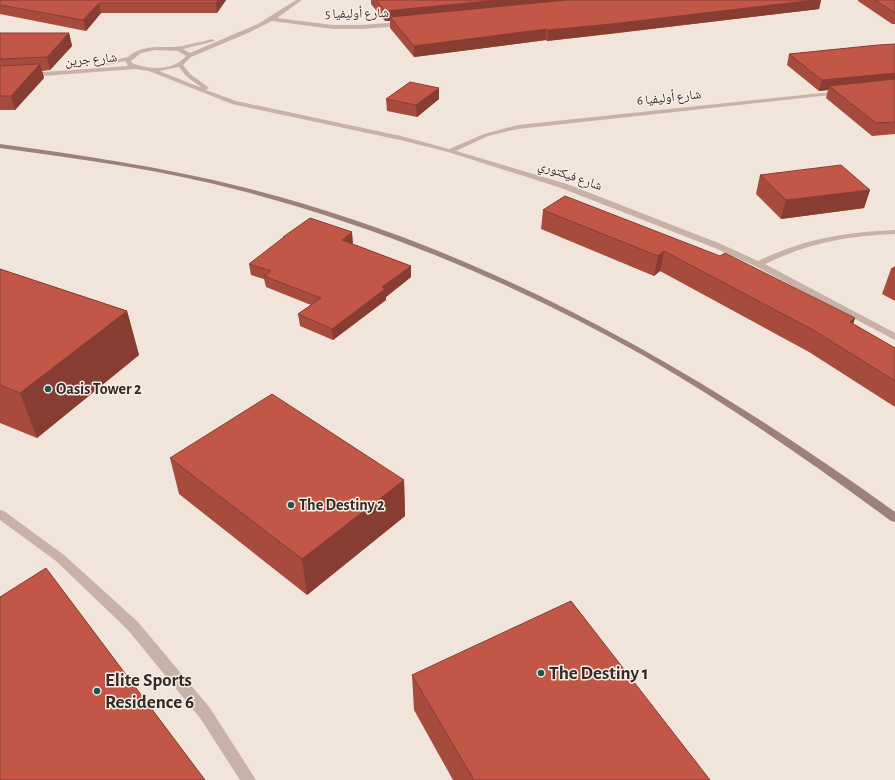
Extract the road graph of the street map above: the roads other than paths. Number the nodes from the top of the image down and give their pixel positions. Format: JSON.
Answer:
{"nodes":[{"id":1,"x":299,"y":0,"type":"edge"},
{"id":2,"x":272,"y":19,"type":"junction"},
{"id":3,"x":408,"y":23,"type":"edge"},
{"id":4,"x":245,"y":33,"type":"junction"},
{"id":5,"x":174,"y":48,"type":"junction"},
{"id":6,"x":189,"y":56,"type":"junction"},
{"id":7,"x":130,"y":58,"type":"junction"},
{"id":8,"x":180,"y":65,"type":"junction"},
{"id":9,"x":134,"y":67,"type":"junction"},
{"id":10,"x":151,"y":70,"type":"junction"},
{"id":11,"x":49,"y":74,"type":"junction"},
{"id":12,"x":24,"y":75,"type":"edge"},
{"id":13,"x":848,"y":92,"type":"edge"},
{"id":14,"x":217,"y":97,"type":"junction"},
{"id":15,"x":0,"y":146,"type":"edge"},
{"id":16,"x":450,"y":151,"type":"junction"},
{"id":17,"x":895,"y":232,"type":"edge"},
{"id":18,"x":758,"y":264,"type":"junction"},
{"id":19,"x":895,"y":337,"type":"edge"},
{"id":20,"x":0,"y":514,"type":"edge"},
{"id":21,"x":895,"y":518,"type":"edge"},
{"id":22,"x":248,"y":780,"type":"edge"}],
"edges":[{"from":1,"to":2,"type":"street"},
{"from":2,"to":3,"type":"street","name":"شارع أوليفيا 5"},
{"from":2,"to":4,"type":"street"},
{"from":4,"to":5,"type":"street","name":"شارع جرين"},
{"from":4,"to":6,"type":"street"},
{"from":5,"to":6,"type":"street"},
{"from":5,"to":7,"type":"street","name":"شارع جرين"},
{"from":6,"to":8,"type":"street"},
{"from":7,"to":9,"type":"street"},
{"from":7,"to":11,"type":"street","name":"شارع جرين"},
{"from":8,"to":10,"type":"street"},
{"from":8,"to":14,"type":"street","name":"شارع فيكتوري"},
{"from":9,"to":10,"type":"street","name":"شارع جرين"},
{"from":9,"to":11,"type":"street","name":"شارع جرين"},
{"from":10,"to":14,"type":"street","name":"شارع فيكتوري"},
{"from":11,"to":12,"type":"street","name":"شارع جرين"},
{"from":13,"to":16,"type":"street","name":"شارع أوليفيا 6"},
{"from":14,"to":16,"type":"street","name":"شارع فيكتوري"},
{"from":15,"to":21,"type":"main road"},
{"from":16,"to":18,"type":"street","name":"شارع فيكتوري"},
{"from":17,"to":18,"type":"street"},
{"from":18,"to":19,"type":"street","name":"شارع فيكتوري"},
{"from":20,"to":22,"type":"street"}]}
